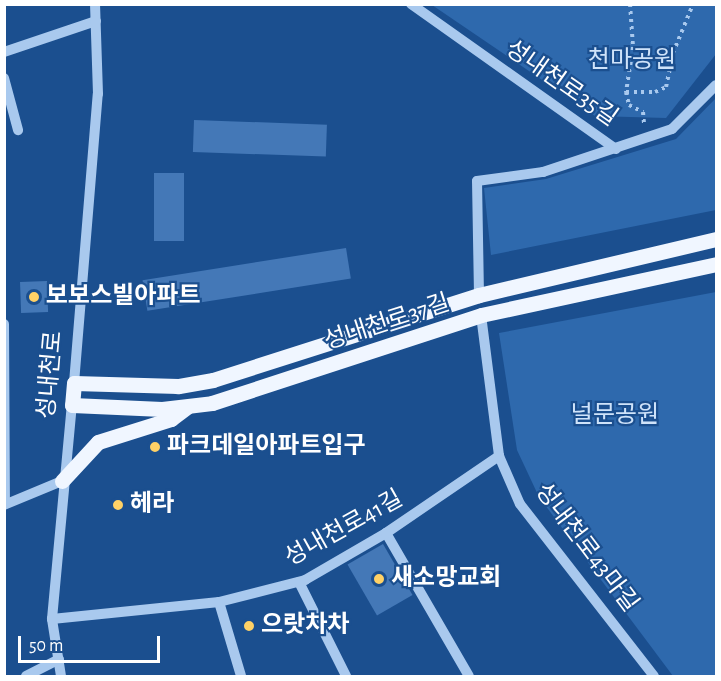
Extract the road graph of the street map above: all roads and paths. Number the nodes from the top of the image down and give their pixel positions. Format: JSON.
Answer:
{"nodes":[{"id":1,"x":95,"y":4,"type":"edge"},
{"id":2,"x":411,"y":4,"type":"edge"},
{"id":3,"x":630,"y":4,"type":"edge"},
{"id":4,"x":693,"y":4,"type":"edge"},
{"id":5,"x":96,"y":21,"type":"junction"},
{"id":6,"x":4,"y":52,"type":"edge"},
{"id":7,"x":4,"y":78,"type":"edge"},
{"id":8,"x":717,"y":85,"type":"edge"},
{"id":9,"x":626,"y":92,"type":"junction"},
{"id":10,"x":643,"y":112,"type":"dead end"},
{"id":11,"x":18,"y":130,"type":"dead end"},
{"id":12,"x":616,"y":149,"type":"junction"},
{"id":13,"x":717,"y":239,"type":"edge"},
{"id":14,"x":717,"y":264,"type":"edge"},
{"id":15,"x":479,"y":296,"type":"junction"},
{"id":16,"x":481,"y":315,"type":"junction"},
{"id":17,"x":4,"y":324,"type":"edge"},
{"id":18,"x":5,"y":340,"type":"edge"},
{"id":19,"x":74,"y":383,"type":"junction"},
{"id":20,"x":72,"y":405,"type":"junction"},
{"id":21,"x":187,"y":407,"type":"junction"},
{"id":22,"x":499,"y":456,"type":"junction"},
{"id":23,"x":62,"y":481,"type":"junction"},
{"id":24,"x":5,"y":504,"type":"edge"},
{"id":25,"x":386,"y":533,"type":"junction"},
{"id":26,"x":299,"y":582,"type":"junction"},
{"id":27,"x":219,"y":602,"type":"junction"},
{"id":28,"x":52,"y":619,"type":"junction"},
{"id":29,"x":59,"y":660,"type":"junction"},
{"id":30,"x":26,"y":676,"type":"edge"},
{"id":31,"x":62,"y":676,"type":"edge"},
{"id":32,"x":241,"y":676,"type":"edge"},
{"id":33,"x":346,"y":676,"type":"edge"},
{"id":34,"x":469,"y":676,"type":"edge"},
{"id":35,"x":654,"y":676,"type":"edge"}],
"edges":[{"from":1,"to":5,"type":"street","name":"성내천로"},
{"from":2,"to":12,"type":"street","name":"성내천로35길"},
{"from":3,"to":9,"type":"path"},
{"from":4,"to":9,"type":"path"},
{"from":5,"to":6,"type":"street"},
{"from":5,"to":19,"type":"street","name":"성내천로"},
{"from":7,"to":11,"type":"street"},
{"from":8,"to":12,"type":"street","name":"성내천로35길"},
{"from":9,"to":10,"type":"path"},
{"from":12,"to":15,"type":"street"},
{"from":13,"to":15,"type":"main road","name":"성내천로37길"},
{"from":14,"to":16,"type":"main road","name":"성내천로37길"},
{"from":15,"to":16,"type":"main road","name":"성내천로43마길"},
{"from":15,"to":19,"type":"main road","name":"성내천로37길"},
{"from":16,"to":21,"type":"main road","name":"성내천로37길"},
{"from":16,"to":22,"type":"street","name":"성내천로43마길"},
{"from":17,"to":18,"type":"street"},
{"from":18,"to":24,"type":"street"},
{"from":19,"to":20,"type":"main road","name":"성내천로"},
{"from":20,"to":21,"type":"main road","name":"성내천로37길"},
{"from":20,"to":23,"type":"street","name":"성내천로"},
{"from":21,"to":23,"type":"main road"},
{"from":22,"to":25,"type":"street","name":"성내천로41길"},
{"from":22,"to":35,"type":"street","name":"성내천로43마길"},
{"from":23,"to":24,"type":"street"},
{"from":23,"to":28,"type":"street","name":"성내천로"},
{"from":25,"to":26,"type":"street","name":"성내천로41길"},
{"from":25,"to":34,"type":"street"},
{"from":26,"to":27,"type":"street","name":"성내천로41길"},
{"from":26,"to":33,"type":"street"},
{"from":27,"to":28,"type":"street","name":"성내천로41길"},
{"from":27,"to":32,"type":"street"},
{"from":28,"to":29,"type":"street","name":"성내천로"},
{"from":29,"to":30,"type":"street"},
{"from":29,"to":31,"type":"street","name":"성내천로"}]}
